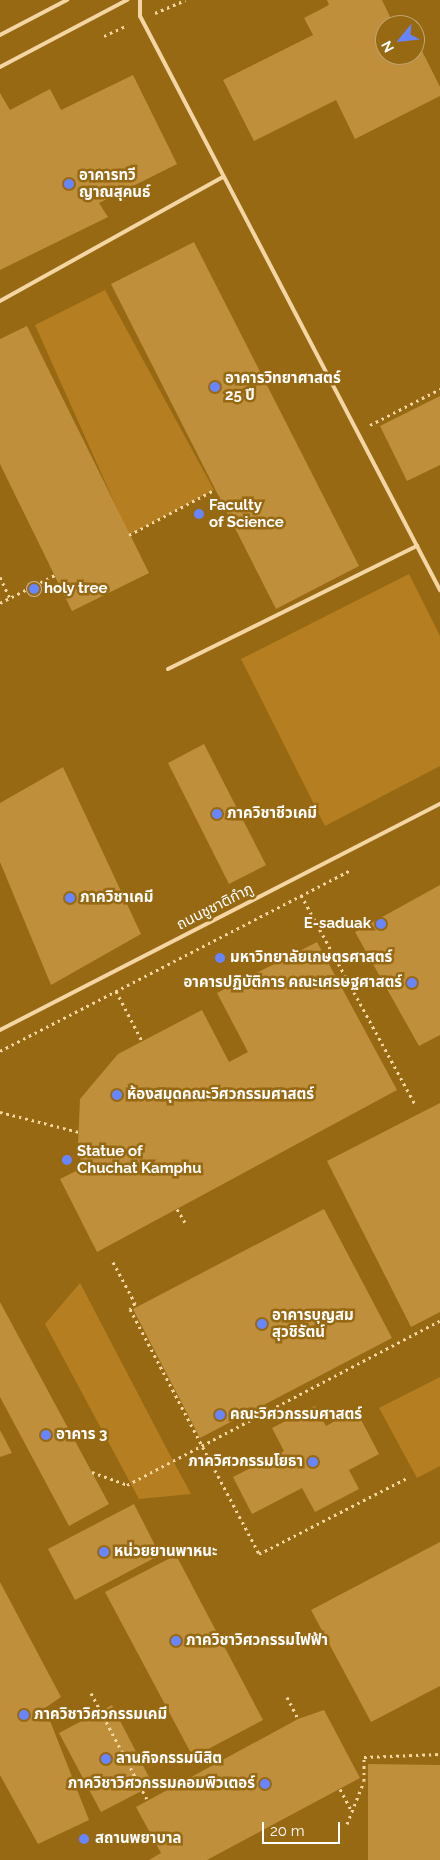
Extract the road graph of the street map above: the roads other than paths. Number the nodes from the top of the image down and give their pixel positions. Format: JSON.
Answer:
{"nodes":[{"id":1,"x":67,"y":0,"type":"edge"},
{"id":2,"x":127,"y":0,"type":"edge"},
{"id":3,"x":140,"y":0,"type":"edge"},
{"id":4,"x":0,"y":35,"type":"edge"},
{"id":5,"x":0,"y":67,"type":"edge"},
{"id":6,"x":223,"y":177,"type":"junction"},
{"id":7,"x":0,"y":301,"type":"edge"},
{"id":8,"x":417,"y":546,"type":"junction"},
{"id":9,"x":440,"y":590,"type":"edge"},
{"id":10,"x":168,"y":669,"type":"dead end"},
{"id":11,"x":440,"y":804,"type":"edge"},
{"id":12,"x":0,"y":1030,"type":"edge"}],
"edges":[{"from":1,"to":4,"type":"lane"},
{"from":2,"to":5,"type":"lane"},
{"from":3,"to":6,"type":"lane"},
{"from":6,"to":7,"type":"lane"},
{"from":6,"to":8,"type":"lane"},
{"from":8,"to":9,"type":"lane"},
{"from":8,"to":10,"type":"lane"},
{"from":11,"to":12,"type":"lane","name":"ถนนชูชาติกำภู"}]}
